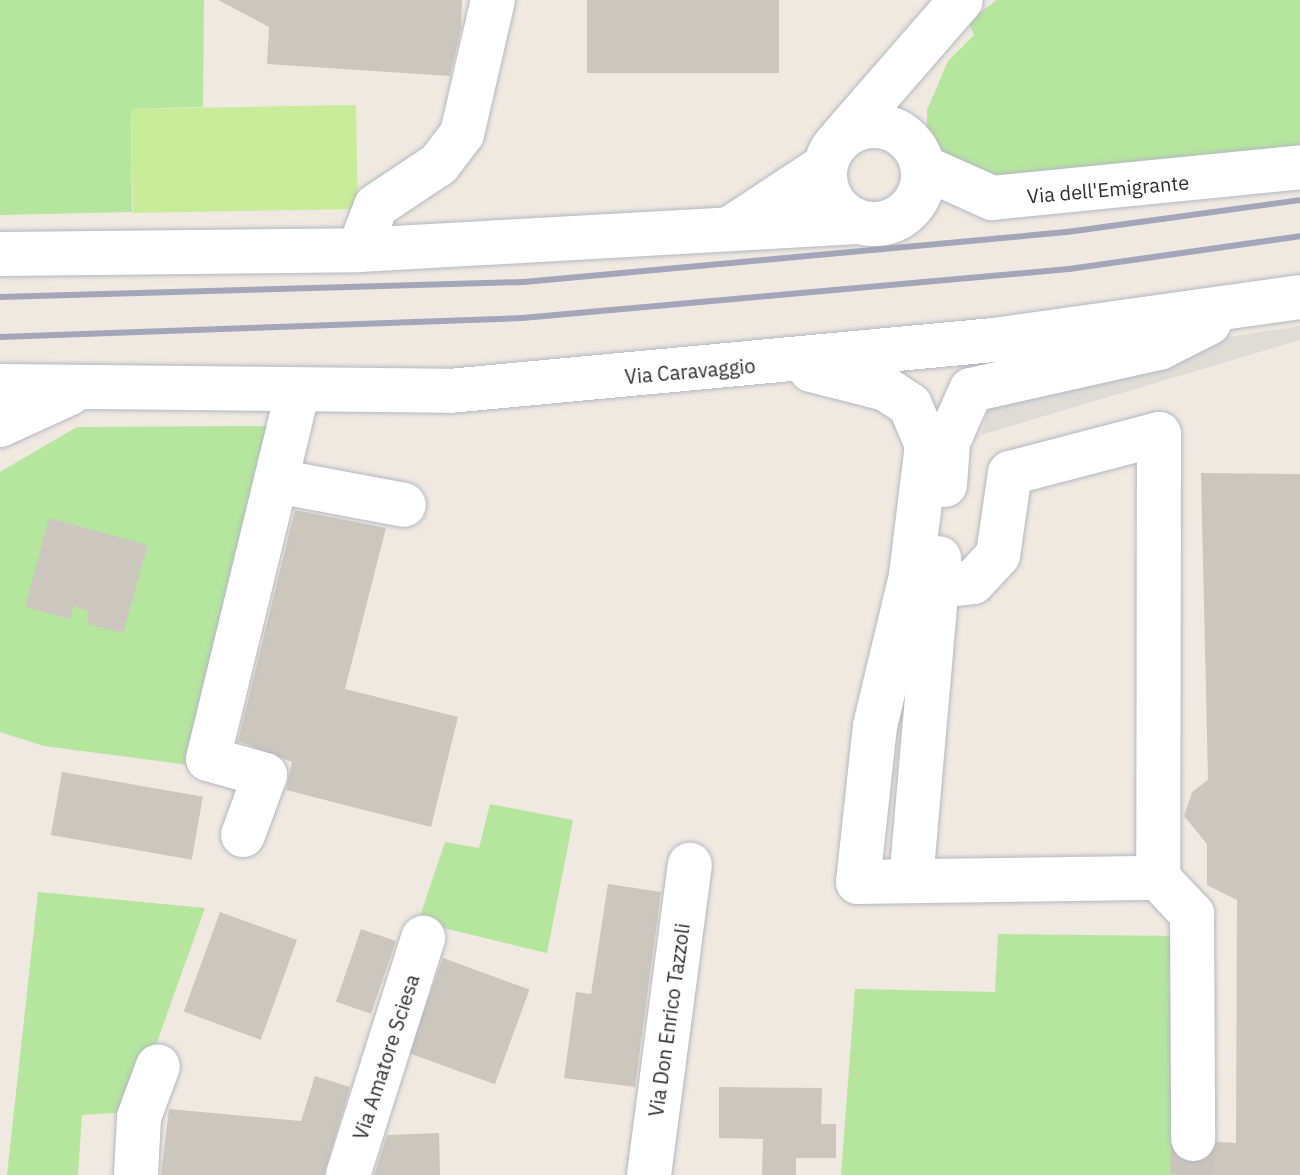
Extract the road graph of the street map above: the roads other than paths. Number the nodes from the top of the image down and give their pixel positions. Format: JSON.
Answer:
{"nodes":[{"id":1,"x":493,"y":0,"type":"edge"},
{"id":2,"x":956,"y":6,"type":"edge"},
{"id":3,"x":833,"y":152,"type":"junction"},
{"id":4,"x":920,"y":158,"type":"junction"},
{"id":5,"x":1300,"y":167,"type":"edge"},
{"id":6,"x":857,"y":222,"type":"junction"},
{"id":7,"x":734,"y":226,"type":"junction"},
{"id":8,"x":359,"y":250,"type":"junction"},
{"id":9,"x":0,"y":254,"type":"edge"},
{"id":10,"x":1300,"y":297,"type":"edge"},
{"id":11,"x":1235,"y":306,"type":"junction"},
{"id":12,"x":768,"y":365,"type":"junction"},
{"id":13,"x":0,"y":386,"type":"edge"},
{"id":14,"x":76,"y":391,"type":"junction"},
{"id":15,"x":298,"y":391,"type":"junction"},
{"id":16,"x":0,"y":425,"type":"edge"},
{"id":17,"x":276,"y":481,"type":"junction"},
{"id":18,"x":404,"y":505,"type":"dead end"},
{"id":19,"x":937,"y":586,"type":"junction"},
{"id":20,"x":243,"y":835,"type":"dead end"},
{"id":21,"x":690,"y":865,"type":"dead end"},
{"id":22,"x":1158,"y":878,"type":"junction"},
{"id":23,"x":911,"y":881,"type":"junction"},
{"id":24,"x":423,"y":938,"type":"dead end"},
{"id":25,"x":158,"y":1066,"type":"dead end"},
{"id":26,"x":1193,"y":1139,"type":"tunnel mouth"},
{"id":27,"x":136,"y":1175,"type":"edge"},
{"id":28,"x":348,"y":1175,"type":"edge"},
{"id":29,"x":649,"y":1175,"type":"edge"}],
"edges":[{"from":1,"to":8,"type":"street"},
{"from":2,"to":3,"type":"street"},
{"from":2,"to":4,"type":"street"},
{"from":3,"to":4,"type":"street"},
{"from":3,"to":6,"type":"street"},
{"from":3,"to":7,"type":"street"},
{"from":4,"to":5,"type":"street","name":"Via dell'Emigrante"},
{"from":4,"to":6,"type":"street"},
{"from":6,"to":7,"type":"street"},
{"from":7,"to":8,"type":"street"},
{"from":8,"to":9,"type":"street"},
{"from":10,"to":11,"type":"street","name":"Via Caravaggio"},
{"from":11,"to":12,"type":"street","name":"Via Caravaggio"},
{"from":11,"to":19,"type":"street"},
{"from":12,"to":15,"type":"street","name":"Via Caravaggio"},
{"from":12,"to":23,"type":"street"},
{"from":13,"to":14,"type":"street","name":"Via Caravaggio"},
{"from":14,"to":15,"type":"street","name":"Via Caravaggio"},
{"from":14,"to":16,"type":"street","name":"Via Caravaggio"},
{"from":15,"to":17,"type":"street"},
{"from":17,"to":18,"type":"street"},
{"from":17,"to":20,"type":"street"},
{"from":19,"to":22,"type":"street"},
{"from":19,"to":23,"type":"street"},
{"from":21,"to":29,"type":"street","name":"Via Don Enrico Tazzoli"},
{"from":22,"to":23,"type":"street"},
{"from":22,"to":26,"type":"street"},
{"from":24,"to":28,"type":"street","name":"Via Amatore Sciesa"},
{"from":25,"to":27,"type":"street"}]}
